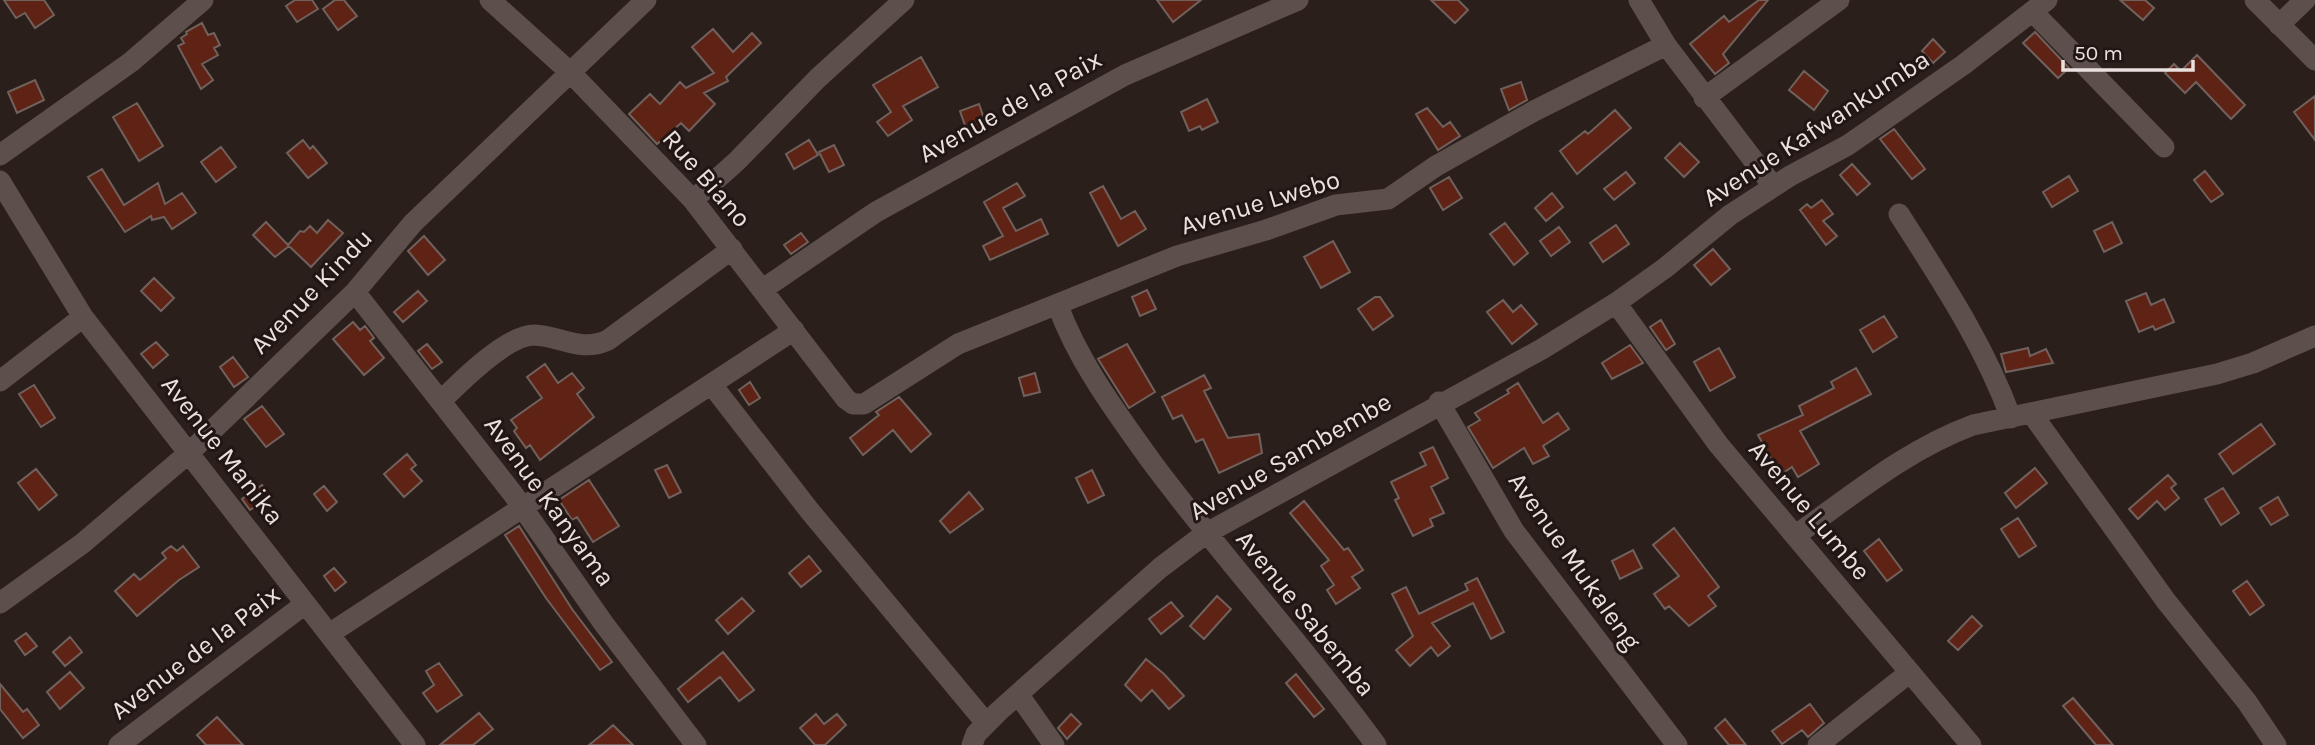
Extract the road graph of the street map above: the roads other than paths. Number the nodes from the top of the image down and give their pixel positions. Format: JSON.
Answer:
{"nodes":[{"id":1,"x":202,"y":0,"type":"edge"},
{"id":2,"x":490,"y":0,"type":"edge"},
{"id":3,"x":646,"y":0,"type":"edge"},
{"id":4,"x":904,"y":0,"type":"edge"},
{"id":5,"x":1298,"y":0,"type":"edge"},
{"id":6,"x":1639,"y":0,"type":"edge"},
{"id":7,"x":1839,"y":0,"type":"edge"},
{"id":8,"x":2255,"y":0,"type":"edge"},
{"id":9,"x":2305,"y":0,"type":"edge"},
{"id":10,"x":2040,"y":6,"type":"edge"},
{"id":11,"x":2279,"y":25,"type":"junction"},
{"id":12,"x":1666,"y":45,"type":"junction"},
{"id":13,"x":2315,"y":60,"type":"edge"},
{"id":14,"x":570,"y":73,"type":"junction"},
{"id":15,"x":1704,"y":98,"type":"junction"},
{"id":16,"x":2164,"y":147,"type":"dead end"},
{"id":17,"x":0,"y":155,"type":"edge"},
{"id":18,"x":0,"y":181,"type":"edge"},
{"id":19,"x":1773,"y":186,"type":"junction"},
{"id":20,"x":693,"y":200,"type":"junction"},
{"id":21,"x":1899,"y":214,"type":"dead end"},
{"id":22,"x":732,"y":249,"type":"junction"},
{"id":23,"x":763,"y":289,"type":"junction"},
{"id":24,"x":355,"y":292,"type":"junction"},
{"id":25,"x":1616,"y":303,"type":"junction"},
{"id":26,"x":1058,"y":306,"type":"junction"},
{"id":27,"x":83,"y":317,"type":"junction"},
{"id":28,"x":794,"y":330,"type":"junction"},
{"id":29,"x":2315,"y":336,"type":"edge"},
{"id":30,"x":0,"y":381,"type":"edge"},
{"id":31,"x":712,"y":385,"type":"junction"},
{"id":32,"x":442,"y":400,"type":"junction"},
{"id":33,"x":1439,"y":402,"type":"junction"},
{"id":34,"x":864,"y":404,"type":"joint"},
{"id":35,"x":2022,"y":416,"type":"junction"},
{"id":36,"x":190,"y":452,"type":"junction"},
{"id":37,"x":522,"y":506,"type":"junction"},
{"id":38,"x":1205,"y":534,"type":"junction"},
{"id":39,"x":1796,"y":535,"type":"junction"},
{"id":40,"x":0,"y":603,"type":"edge"},
{"id":41,"x":305,"y":604,"type":"junction"},
{"id":42,"x":330,"y":634,"type":"junction"},
{"id":43,"x":1909,"y":673,"type":"junction"},
{"id":44,"x":1018,"y":694,"type":"junction"},
{"id":45,"x":986,"y":723,"type":"junction"},
{"id":46,"x":119,"y":745,"type":"edge"},
{"id":47,"x":415,"y":745,"type":"edge"},
{"id":48,"x":696,"y":745,"type":"edge"},
{"id":49,"x":972,"y":745,"type":"edge"},
{"id":50,"x":1054,"y":745,"type":"edge"},
{"id":51,"x":1376,"y":745,"type":"edge"},
{"id":52,"x":1677,"y":745,"type":"edge"},
{"id":53,"x":1818,"y":745,"type":"edge"},
{"id":54,"x":1971,"y":745,"type":"edge"},
{"id":55,"x":2276,"y":745,"type":"edge"}],
"edges":[{"from":1,"to":17,"type":"street"},
{"from":2,"to":14,"type":"street","name":"Rue Biano"},
{"from":3,"to":14,"type":"street","name":"Avenue Kindu"},
{"from":4,"to":20,"type":"street"},
{"from":5,"to":23,"type":"street","name":"Avenue de la Paix"},
{"from":6,"to":12,"type":"street"},
{"from":7,"to":15,"type":"street"},
{"from":8,"to":11,"type":"street"},
{"from":9,"to":11,"type":"street"},
{"from":10,"to":16,"type":"street"},
{"from":10,"to":19,"type":"street","name":"Avenue Kafwankumba"},
{"from":11,"to":13,"type":"street"},
{"from":12,"to":15,"type":"street"},
{"from":12,"to":26,"type":"street","name":"Avenue Lwebo"},
{"from":14,"to":20,"type":"street","name":"Rue Biano"},
{"from":14,"to":24,"type":"street","name":"Avenue Kindu"},
{"from":15,"to":19,"type":"street"},
{"from":18,"to":27,"type":"street","name":"Avenue Manika"},
{"from":19,"to":25,"type":"street","name":"Avenue Kafwankumba"},
{"from":20,"to":22,"type":"street","name":"Rue Biano"},
{"from":21,"to":35,"type":"street"},
{"from":22,"to":23,"type":"street","name":"Rue Biano"},
{"from":22,"to":32,"type":"street"},
{"from":23,"to":28,"type":"street","name":"Rue Biano"},
{"from":24,"to":32,"type":"street","name":"Avenue Kanyama"},
{"from":24,"to":36,"type":"street","name":"Avenue Kindu"},
{"from":25,"to":33,"type":"street","name":"Avenue Sambembe"},
{"from":25,"to":39,"type":"street","name":"Avenue Lumbe"},
{"from":26,"to":34,"type":"street","name":"Avenue Lwebo"},
{"from":26,"to":38,"type":"street","name":"Avenue Sabemba"},
{"from":27,"to":30,"type":"street"},
{"from":27,"to":36,"type":"street","name":"Avenue Manika"},
{"from":28,"to":31,"type":"street"},
{"from":28,"to":34,"type":"street","name":"Rue Biano"},
{"from":29,"to":35,"type":"street"},
{"from":31,"to":37,"type":"street"},
{"from":31,"to":45,"type":"street"},
{"from":32,"to":37,"type":"street","name":"Avenue Kanyama"},
{"from":33,"to":38,"type":"street","name":"Avenue Sambembe"},
{"from":33,"to":52,"type":"street","name":"Avenue Mukaleng"},
{"from":35,"to":39,"type":"street"},
{"from":35,"to":55,"type":"street"},
{"from":36,"to":40,"type":"street","name":"Avenue Kindu"},
{"from":36,"to":41,"type":"street","name":"Avenue Manika"},
{"from":37,"to":42,"type":"street"},
{"from":37,"to":48,"type":"street","name":"Avenue Kanyama"},
{"from":38,"to":44,"type":"street","name":"Avenue Sambembe"},
{"from":38,"to":51,"type":"street","name":"Avenue Sabemba"},
{"from":39,"to":43,"type":"street","name":"Avenue Lumbe"},
{"from":41,"to":42,"type":"street","name":"Avenue Manika"},
{"from":41,"to":46,"type":"street","name":"Avenue de la Paix"},
{"from":42,"to":47,"type":"street","name":"Avenue Manika"},
{"from":43,"to":53,"type":"street"},
{"from":43,"to":54,"type":"street","name":"Avenue Lumbe"},
{"from":44,"to":45,"type":"street","name":"Avenue Sambembe"},
{"from":44,"to":50,"type":"street"},
{"from":45,"to":49,"type":"street","name":"Avenue Sambembe"}]}
